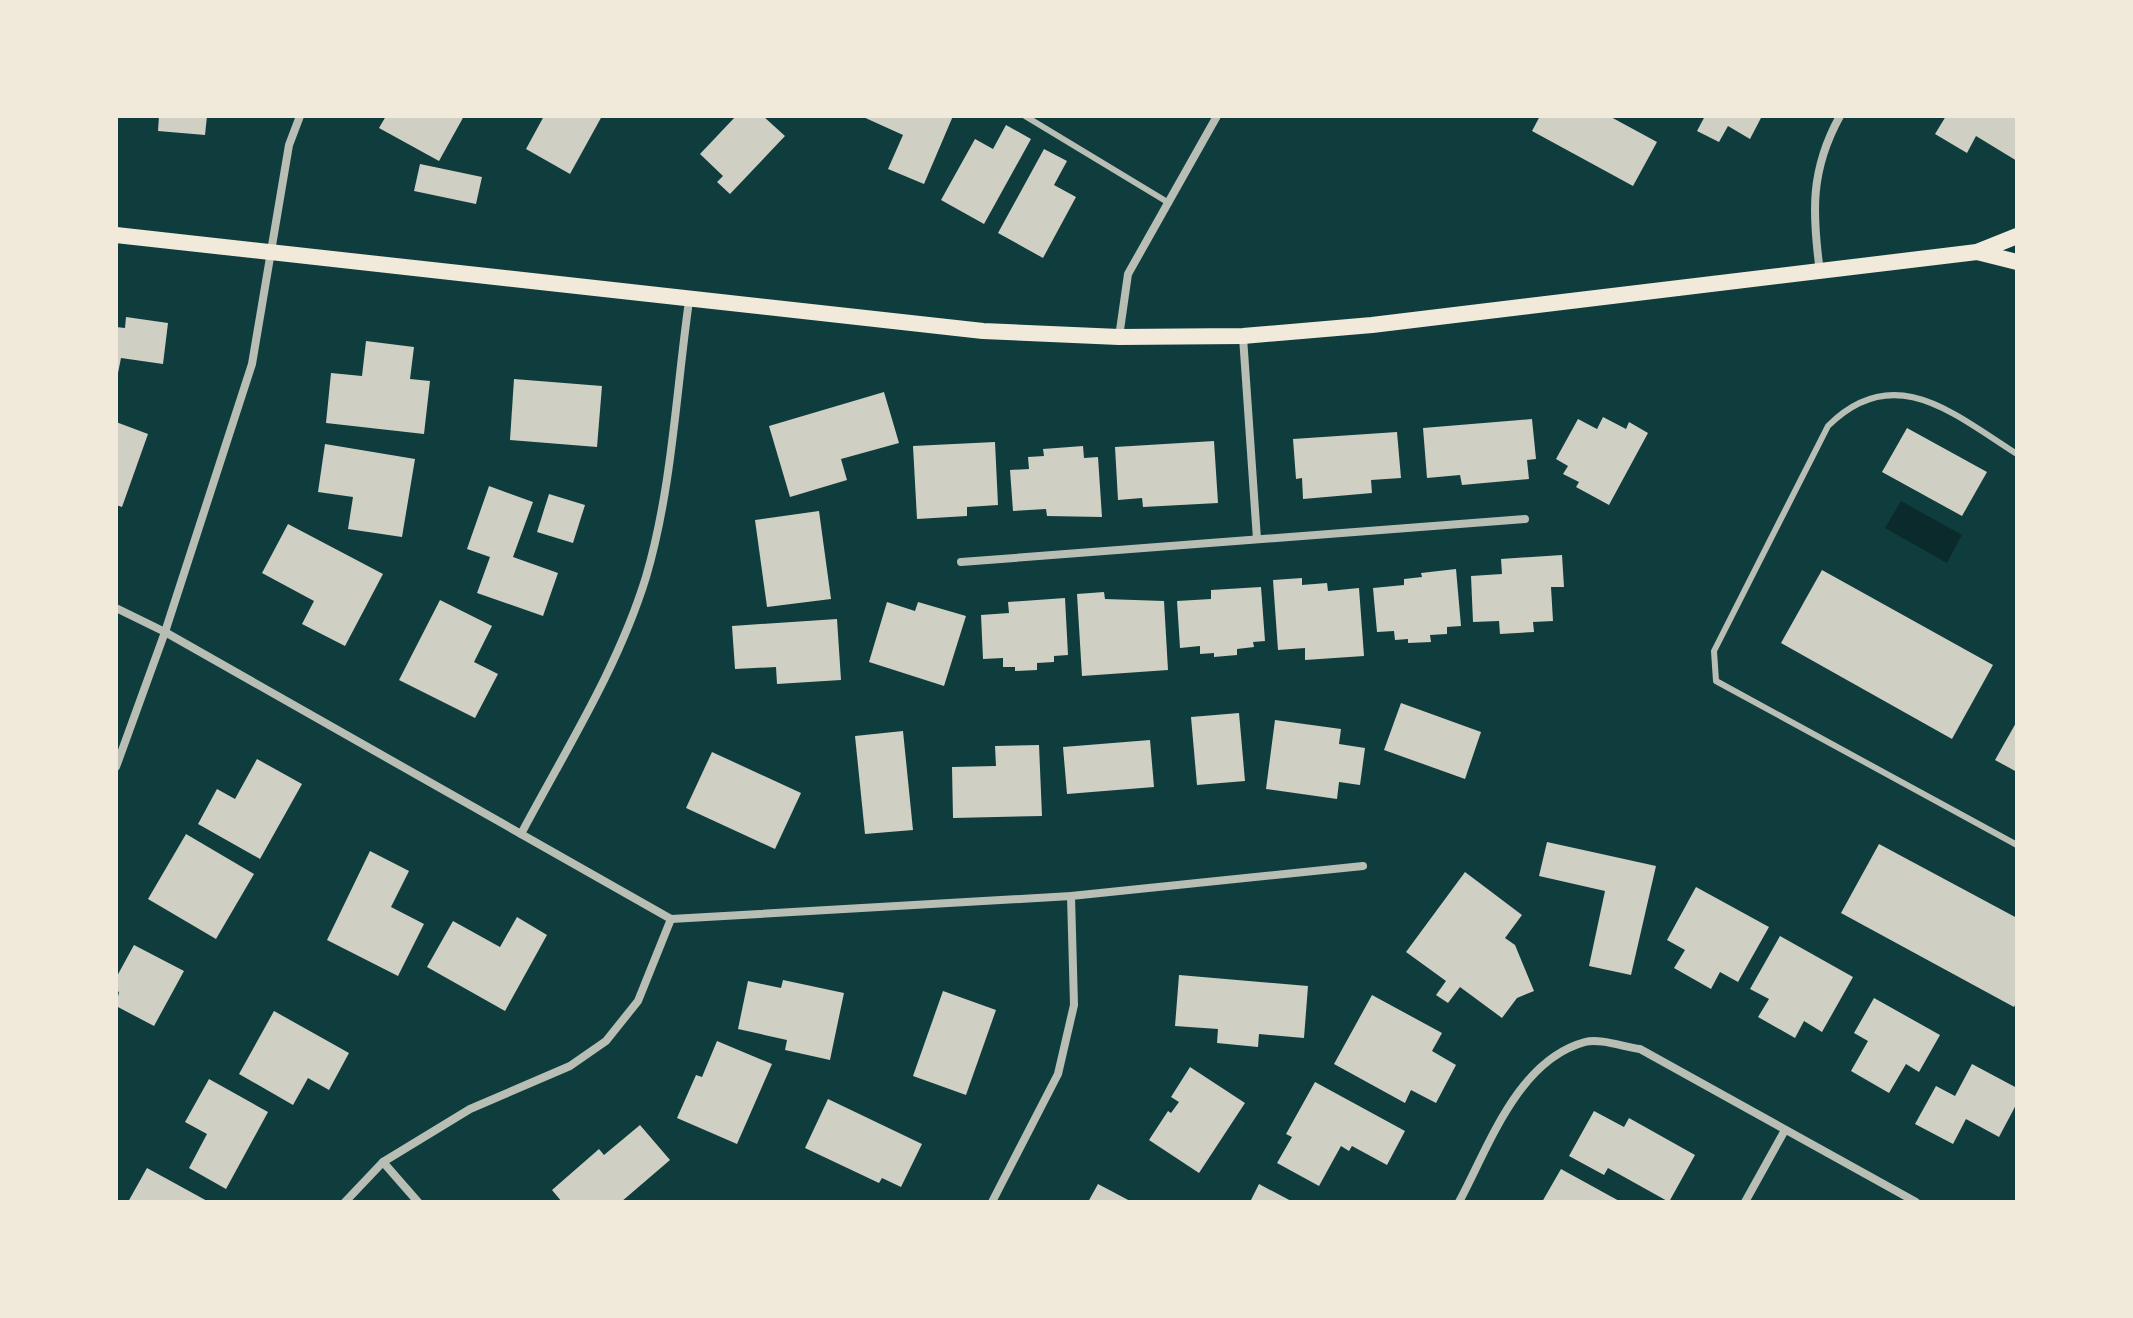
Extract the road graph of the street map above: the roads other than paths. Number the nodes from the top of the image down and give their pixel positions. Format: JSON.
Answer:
{"nodes":[{"id":1,"x":300,"y":116,"type":"edge"},
{"id":2,"x":1025,"y":116,"type":"edge"},
{"id":3,"x":1217,"y":116,"type":"edge"},
{"id":4,"x":1840,"y":116,"type":"edge"},
{"id":5,"x":1169,"y":203,"type":"junction"},
{"id":6,"x":116,"y":235,"type":"edge"},
{"id":7,"x":2017,"y":236,"type":"edge"},
{"id":8,"x":271,"y":252,"type":"junction"},
{"id":9,"x":1977,"y":252,"type":"junction"},
{"id":10,"x":2017,"y":262,"type":"edge"},
{"id":11,"x":1820,"y":272,"type":"junction"},
{"id":12,"x":689,"y":301,"type":"junction"},
{"id":13,"x":1243,"y":336,"type":"junction"},
{"id":14,"x":1119,"y":337,"type":"junction"},
{"id":15,"x":2017,"y":454,"type":"edge"},
{"id":16,"x":1525,"y":519,"type":"dead end"},
{"id":17,"x":1257,"y":539,"type":"junction"},
{"id":18,"x":961,"y":562,"type":"dead end"},
{"id":19,"x":116,"y":608,"type":"edge"},
{"id":20,"x":165,"y":632,"type":"junction"},
{"id":21,"x":116,"y":767,"type":"edge"},
{"id":22,"x":521,"y":834,"type":"junction"},
{"id":23,"x":2017,"y":845,"type":"edge"},
{"id":24,"x":1363,"y":866,"type":"dead end"},
{"id":25,"x":1071,"y":896,"type":"junction"},
{"id":26,"x":671,"y":919,"type":"junction"},
{"id":27,"x":1785,"y":1130,"type":"junction"},
{"id":28,"x":383,"y":1162,"type":"junction"},
{"id":29,"x":345,"y":1202,"type":"edge"},
{"id":30,"x":418,"y":1202,"type":"edge"},
{"id":31,"x":992,"y":1202,"type":"edge"},
{"id":32,"x":1459,"y":1202,"type":"edge"},
{"id":33,"x":1745,"y":1202,"type":"edge"},
{"id":34,"x":1916,"y":1202,"type":"edge"}],
"edges":[{"from":1,"to":8,"type":"street"},
{"from":2,"to":5,"type":"lane"},
{"from":3,"to":5,"type":"street"},
{"from":4,"to":11,"type":"street"},
{"from":5,"to":14,"type":"street"},
{"from":6,"to":8,"type":"main road"},
{"from":7,"to":9,"type":"main road"},
{"from":8,"to":12,"type":"main road"},
{"from":8,"to":20,"type":"street"},
{"from":9,"to":10,"type":"main road"},
{"from":9,"to":11,"type":"main road"},
{"from":11,"to":13,"type":"main road"},
{"from":12,"to":14,"type":"main road"},
{"from":12,"to":22,"type":"street"},
{"from":13,"to":14,"type":"main road"},
{"from":13,"to":17,"type":"street"},
{"from":15,"to":23,"type":"lane"},
{"from":16,"to":17,"type":"street"},
{"from":17,"to":18,"type":"street"},
{"from":19,"to":20,"type":"street"},
{"from":20,"to":21,"type":"street"},
{"from":20,"to":22,"type":"street"},
{"from":22,"to":26,"type":"street"},
{"from":24,"to":25,"type":"street"},
{"from":25,"to":26,"type":"street"},
{"from":25,"to":31,"type":"street"},
{"from":26,"to":28,"type":"street"},
{"from":27,"to":32,"type":"street"},
{"from":27,"to":33,"type":"street"},
{"from":27,"to":34,"type":"street"},
{"from":28,"to":29,"type":"street"},
{"from":28,"to":30,"type":"street"}]}
